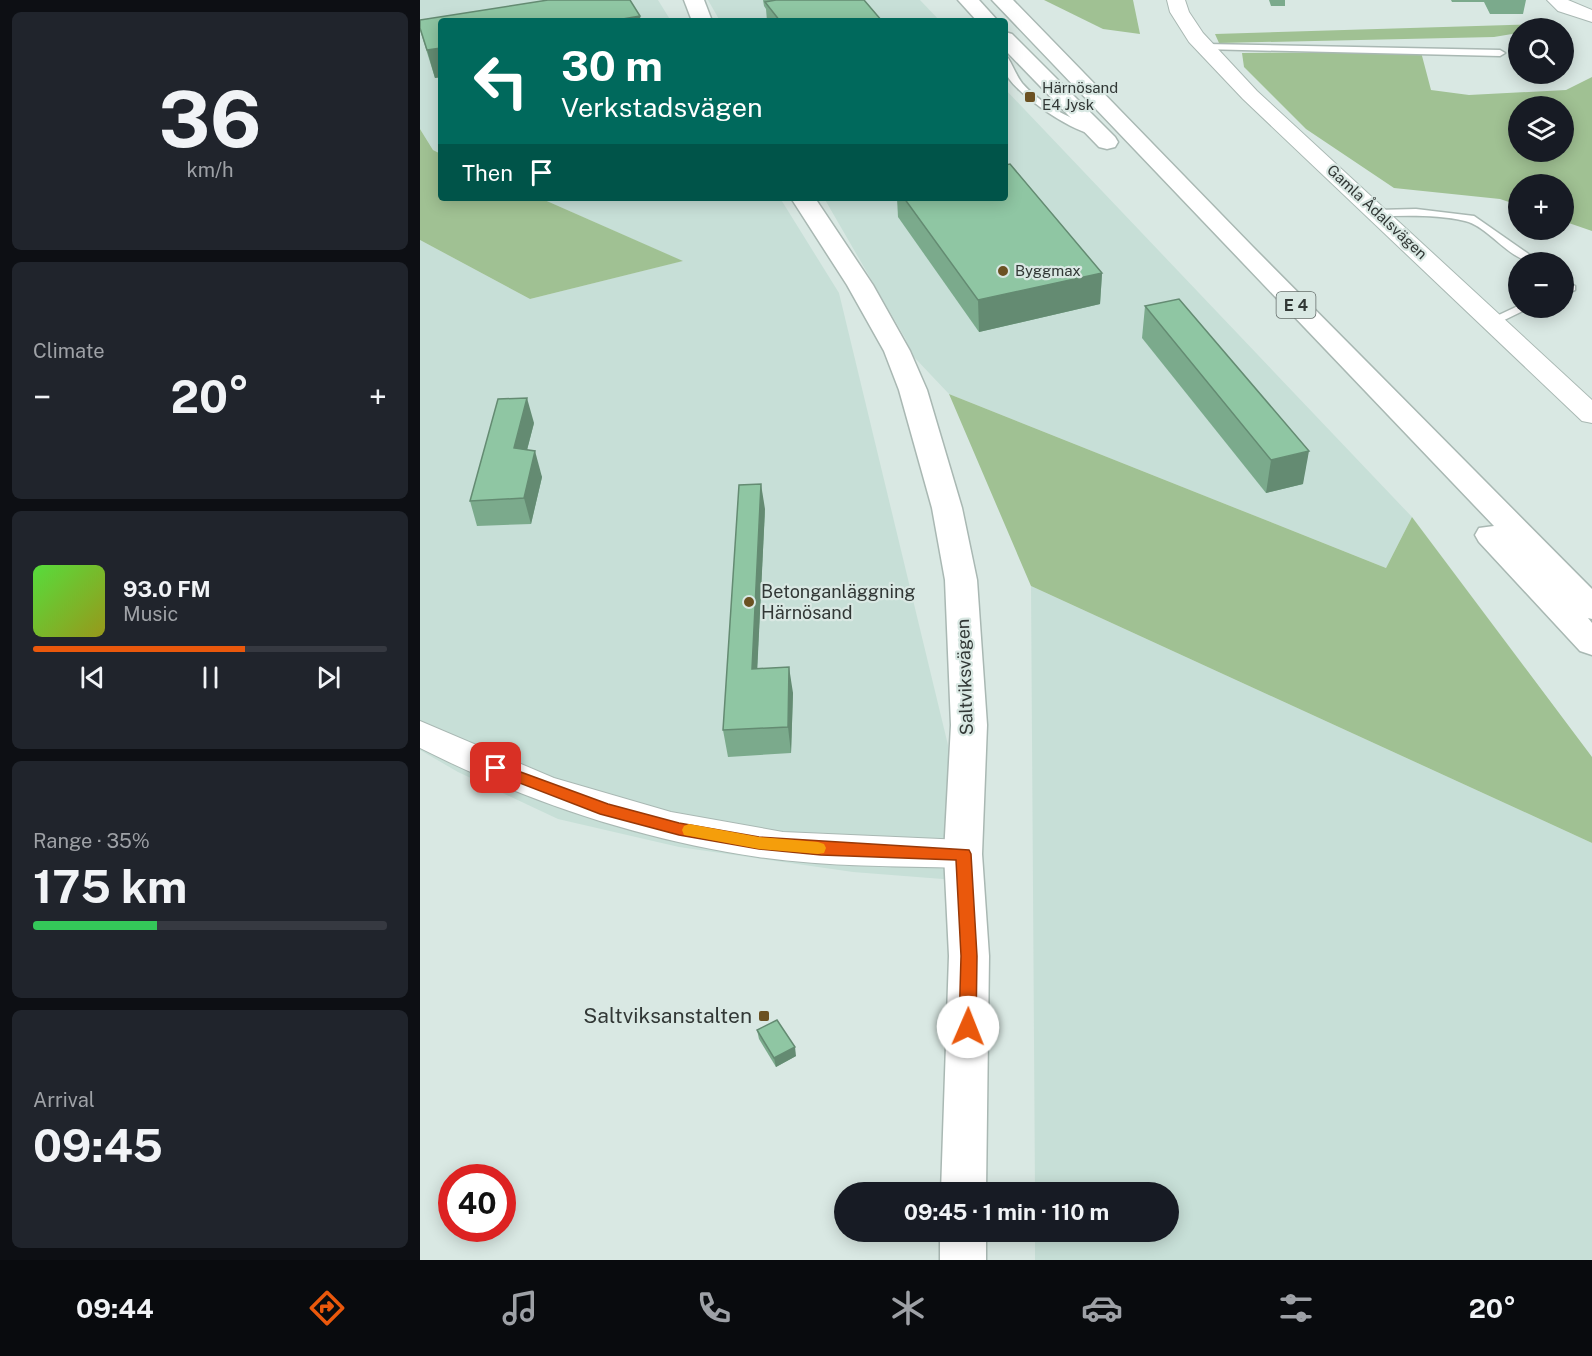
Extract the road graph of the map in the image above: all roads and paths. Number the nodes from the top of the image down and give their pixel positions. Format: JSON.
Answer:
{"nodes":[{"id":1,"x":694,"y":0,"type":"edge"},
{"id":2,"x":968,"y":0,"type":"edge"},
{"id":3,"x":1002,"y":0,"type":"edge"},
{"id":4,"x":1176,"y":0,"type":"edge"},
{"id":5,"x":1556,"y":0,"type":"edge"},
{"id":6,"x":1586,"y":14,"type":"edge"},
{"id":7,"x":701,"y":18,"type":"edge"},
{"id":8,"x":985,"y":18,"type":"edge"},
{"id":9,"x":1008,"y":41,"type":"edge"},
{"id":10,"x":1206,"y":47,"type":"junction"},
{"id":11,"x":1500,"y":53,"type":"dead end"},
{"id":12,"x":1008,"y":71,"type":"edge"},
{"id":13,"x":1101,"y":135,"type":"junction"},
{"id":14,"x":805,"y":201,"type":"edge"},
{"id":15,"x":1377,"y":213,"type":"junction"},
{"id":16,"x":1519,"y":252,"type":"edge"},
{"id":17,"x":1508,"y":314,"type":"edge"},
{"id":18,"x":1492,"y":321,"type":"junction"},
{"id":19,"x":1592,"y":415,"type":"edge"},
{"id":20,"x":1592,"y":608,"type":"edge"},
{"id":21,"x":1592,"y":643,"type":"edge"},
{"id":22,"x":420,"y":733,"type":"edge"},
{"id":23,"x":963,"y":854,"type":"junction"},
{"id":24,"x":964,"y":1182,"type":"edge"},
{"id":25,"x":963,"y":1242,"type":"edge"},
{"id":26,"x":963,"y":1260,"type":"edge"}],
"edges":[{"from":1,"to":7,"type":"main road"},
{"from":2,"to":8,"type":"main road"},
{"from":3,"to":20,"type":"main road","number":"E 4"},
{"from":4,"to":10,"type":"street","name":"Gamla Ådalsvägen"},
{"from":5,"to":6,"type":"street"},
{"from":9,"to":13,"type":"main road","number":"E 4"},
{"from":10,"to":11,"type":"lane"},
{"from":10,"to":15,"type":"street","name":"Gamla Ådalsvägen"},
{"from":12,"to":13,"type":"lane"},
{"from":13,"to":21,"type":"main road","number":"E 4"},
{"from":14,"to":23,"type":"main road","name":"Saltviksvägen"},
{"from":15,"to":16,"type":"lane"},
{"from":15,"to":18,"type":"street","name":"Gamla Ådalsvägen"},
{"from":17,"to":18,"type":"lane"},
{"from":18,"to":19,"type":"street","name":"Gamla Ådalsvägen"},
{"from":22,"to":23,"type":"street"},
{"from":23,"to":24,"type":"main road","name":"Saltviksvägen"},
{"from":25,"to":26,"type":"main road"}]}
